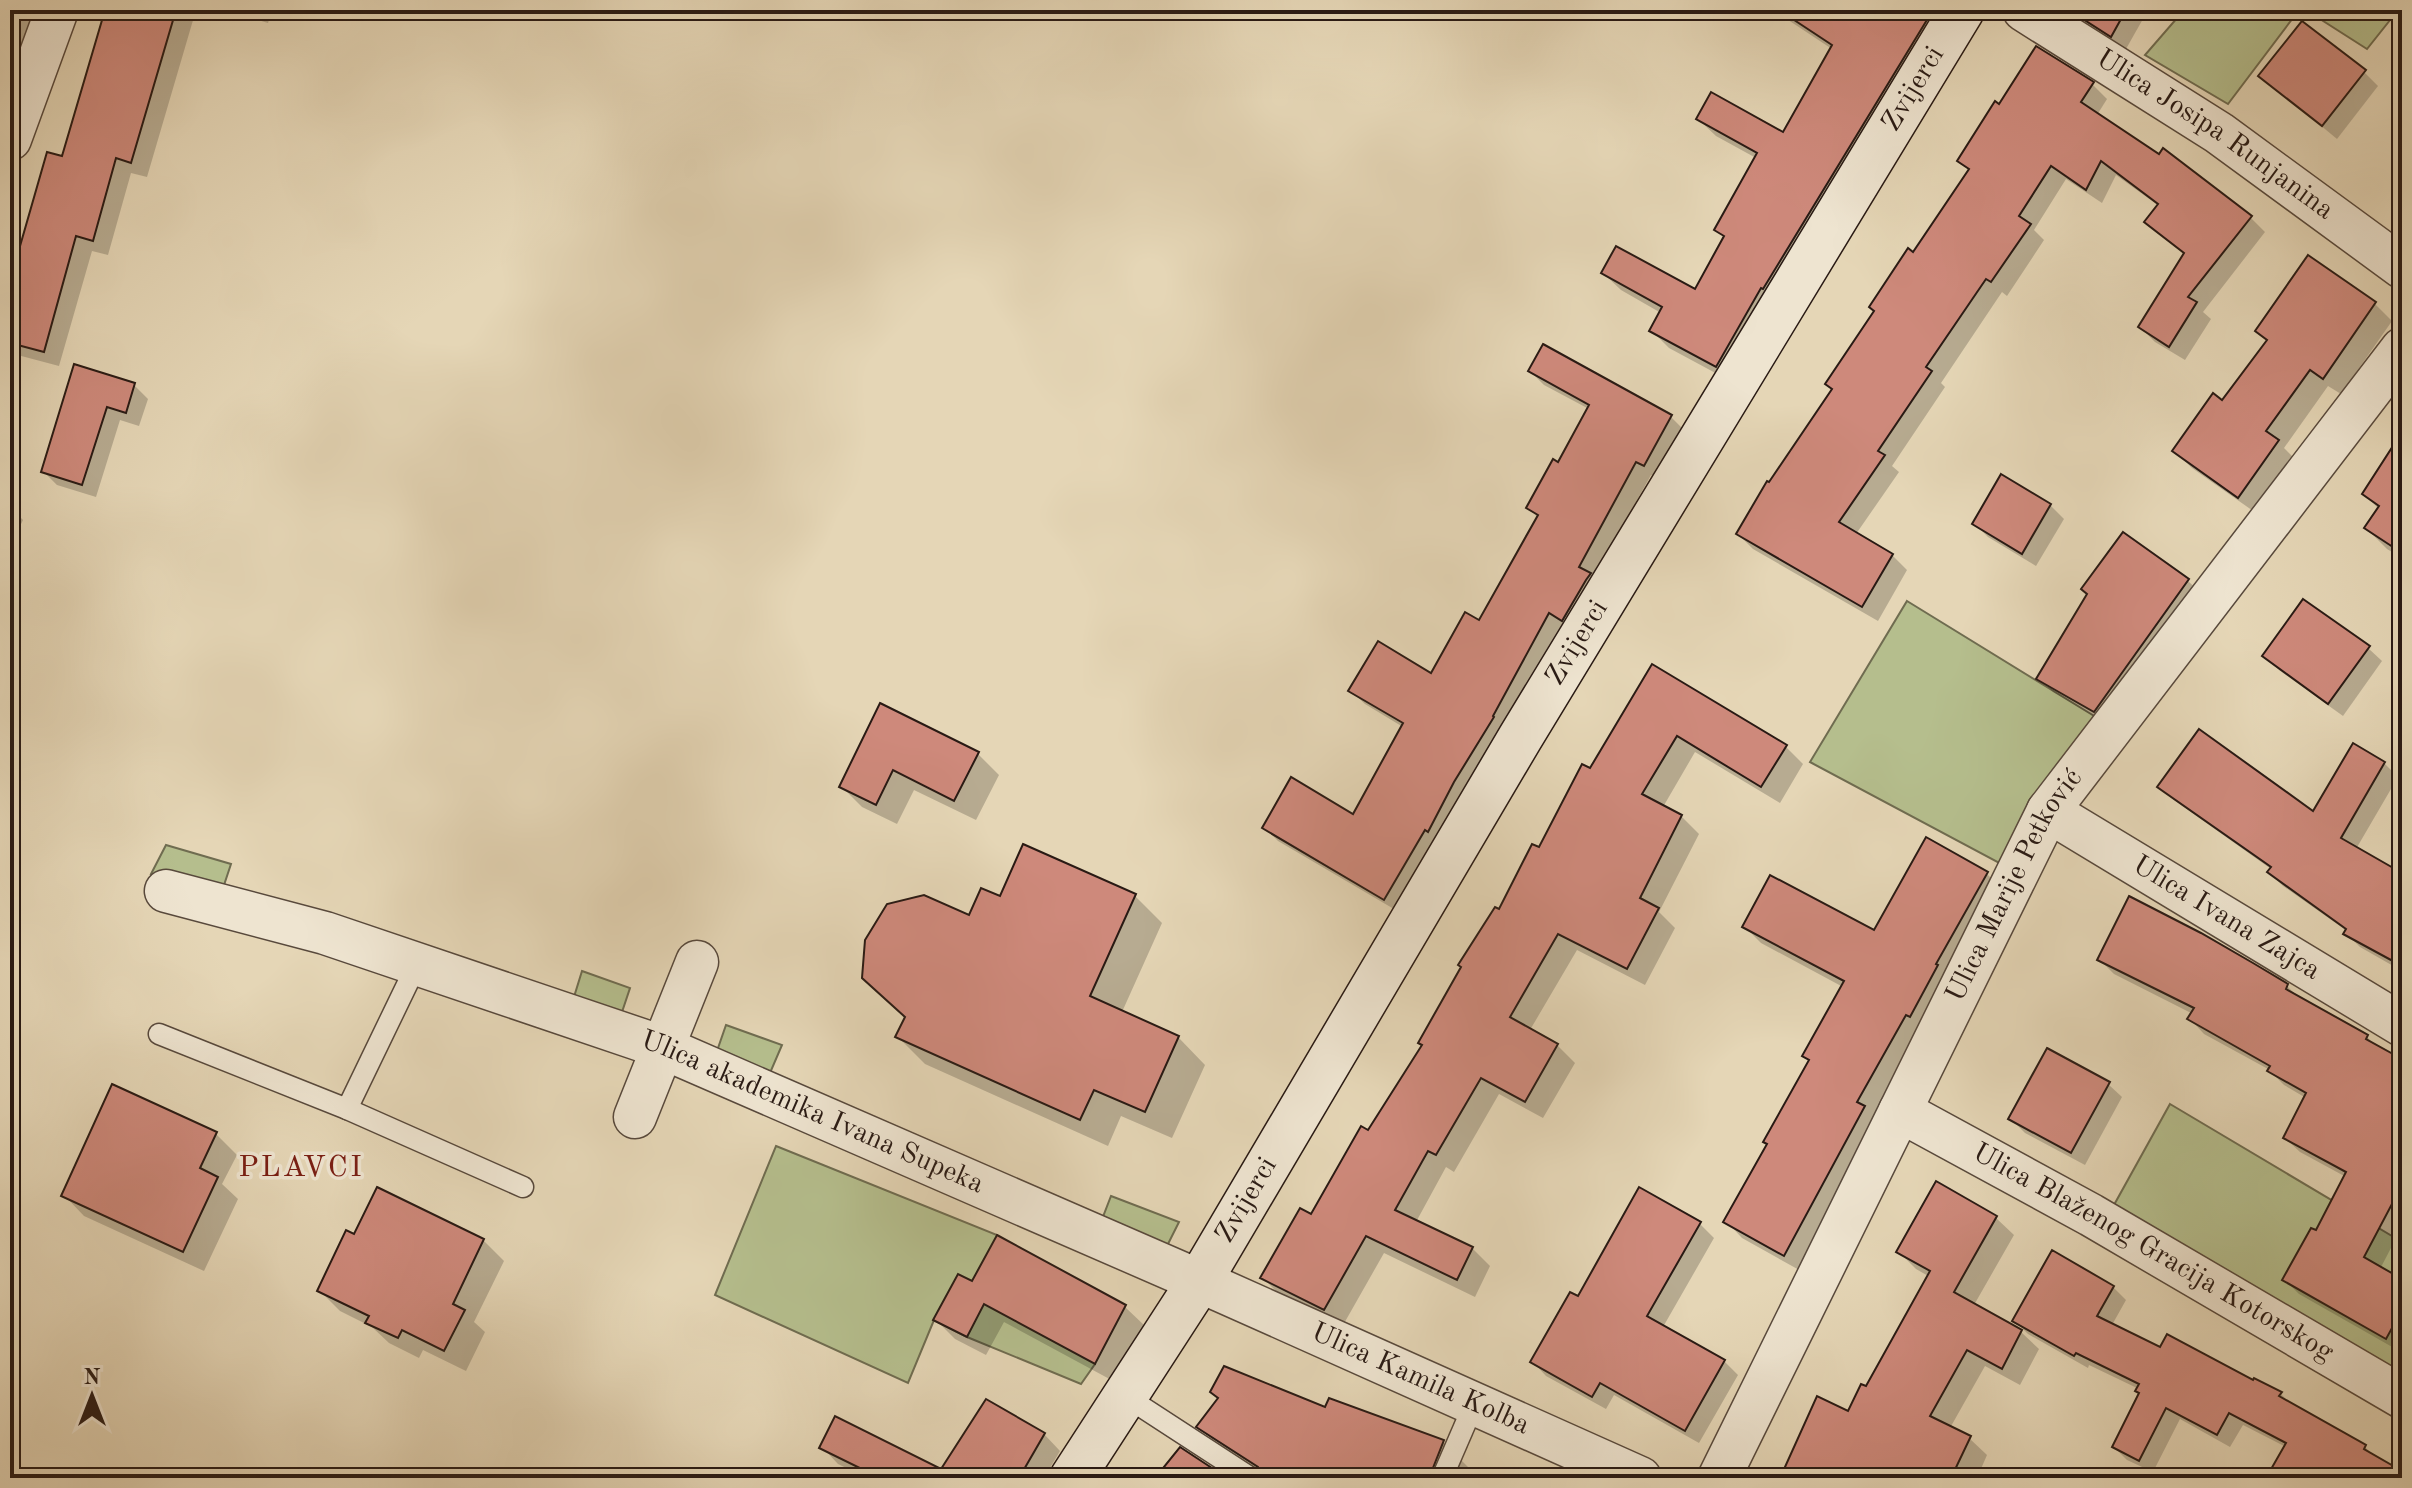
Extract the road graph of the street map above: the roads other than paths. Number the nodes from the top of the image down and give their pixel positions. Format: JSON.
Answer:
{"nodes":[{"id":1,"x":57,"y":10,"type":"edge"},
{"id":2,"x":1962,"y":10,"type":"edge"},
{"id":3,"x":2024,"y":10,"type":"edge"},
{"id":4,"x":10,"y":139,"type":"edge"},
{"id":5,"x":2402,"y":267,"type":"edge"},
{"id":6,"x":2402,"y":349,"type":"edge"},
{"id":7,"x":2048,"y":811,"type":"junction"},
{"id":8,"x":166,"y":891,"type":"dead end"},
{"id":9,"x":697,"y":962,"type":"dead end"},
{"id":10,"x":417,"y":964,"type":"junction"},
{"id":11,"x":2402,"y":1025,"type":"edge"},
{"id":12,"x":159,"y":1034,"type":"dead end"},
{"id":13,"x":662,"y":1047,"type":"junction"},
{"id":14,"x":347,"y":1109,"type":"junction"},
{"id":15,"x":1900,"y":1111,"type":"junction"},
{"id":16,"x":635,"y":1117,"type":"dead end"},
{"id":17,"x":523,"y":1187,"type":"dead end"},
{"id":18,"x":1199,"y":1282,"type":"junction"},
{"id":19,"x":1125,"y":1396,"type":"junction"},
{"id":20,"x":2402,"y":1397,"type":"edge"},
{"id":21,"x":1474,"y":1404,"type":"junction"},
{"id":22,"x":1072,"y":1478,"type":"edge"},
{"id":23,"x":1251,"y":1478,"type":"edge"},
{"id":24,"x":1442,"y":1478,"type":"edge"},
{"id":25,"x":1640,"y":1478,"type":"edge"},
{"id":26,"x":1719,"y":1478,"type":"edge"}],
"edges":[{"from":1,"to":4,"type":"street"},
{"from":2,"to":18,"type":"main road","name":"Zvijerci"},
{"from":3,"to":5,"type":"street","name":"Ulica Josipa Runjanina"},
{"from":6,"to":7,"type":"street","name":"Ulica Marije Petković"},
{"from":7,"to":11,"type":"street","name":"Ulica Ivana Zajca"},
{"from":7,"to":15,"type":"street","name":"Ulica Marije Petković"},
{"from":8,"to":10,"type":"street","name":"Ulica akademika Ivana Supeka"},
{"from":9,"to":13,"type":"street"},
{"from":10,"to":13,"type":"street","name":"Ulica akademika Ivana Supeka"},
{"from":10,"to":14,"type":"lane"},
{"from":12,"to":14,"type":"lane"},
{"from":13,"to":16,"type":"street"},
{"from":13,"to":18,"type":"street","name":"Ulica akademika Ivana Supeka"},
{"from":14,"to":17,"type":"lane"},
{"from":15,"to":20,"type":"street","name":"Ulica Blaženog Gracija Kotorskog"},
{"from":15,"to":26,"type":"street","name":"Ulica Marije Petković"},
{"from":18,"to":19,"type":"main road","name":"Zvijerci"},
{"from":18,"to":21,"type":"street","name":"Ulica Kamila Kolba"},
{"from":19,"to":22,"type":"main road","name":"Zvijerci"},
{"from":19,"to":23,"type":"lane"},
{"from":21,"to":24,"type":"lane"},
{"from":21,"to":25,"type":"street","name":"Ulica Kamila Kolba"}]}
